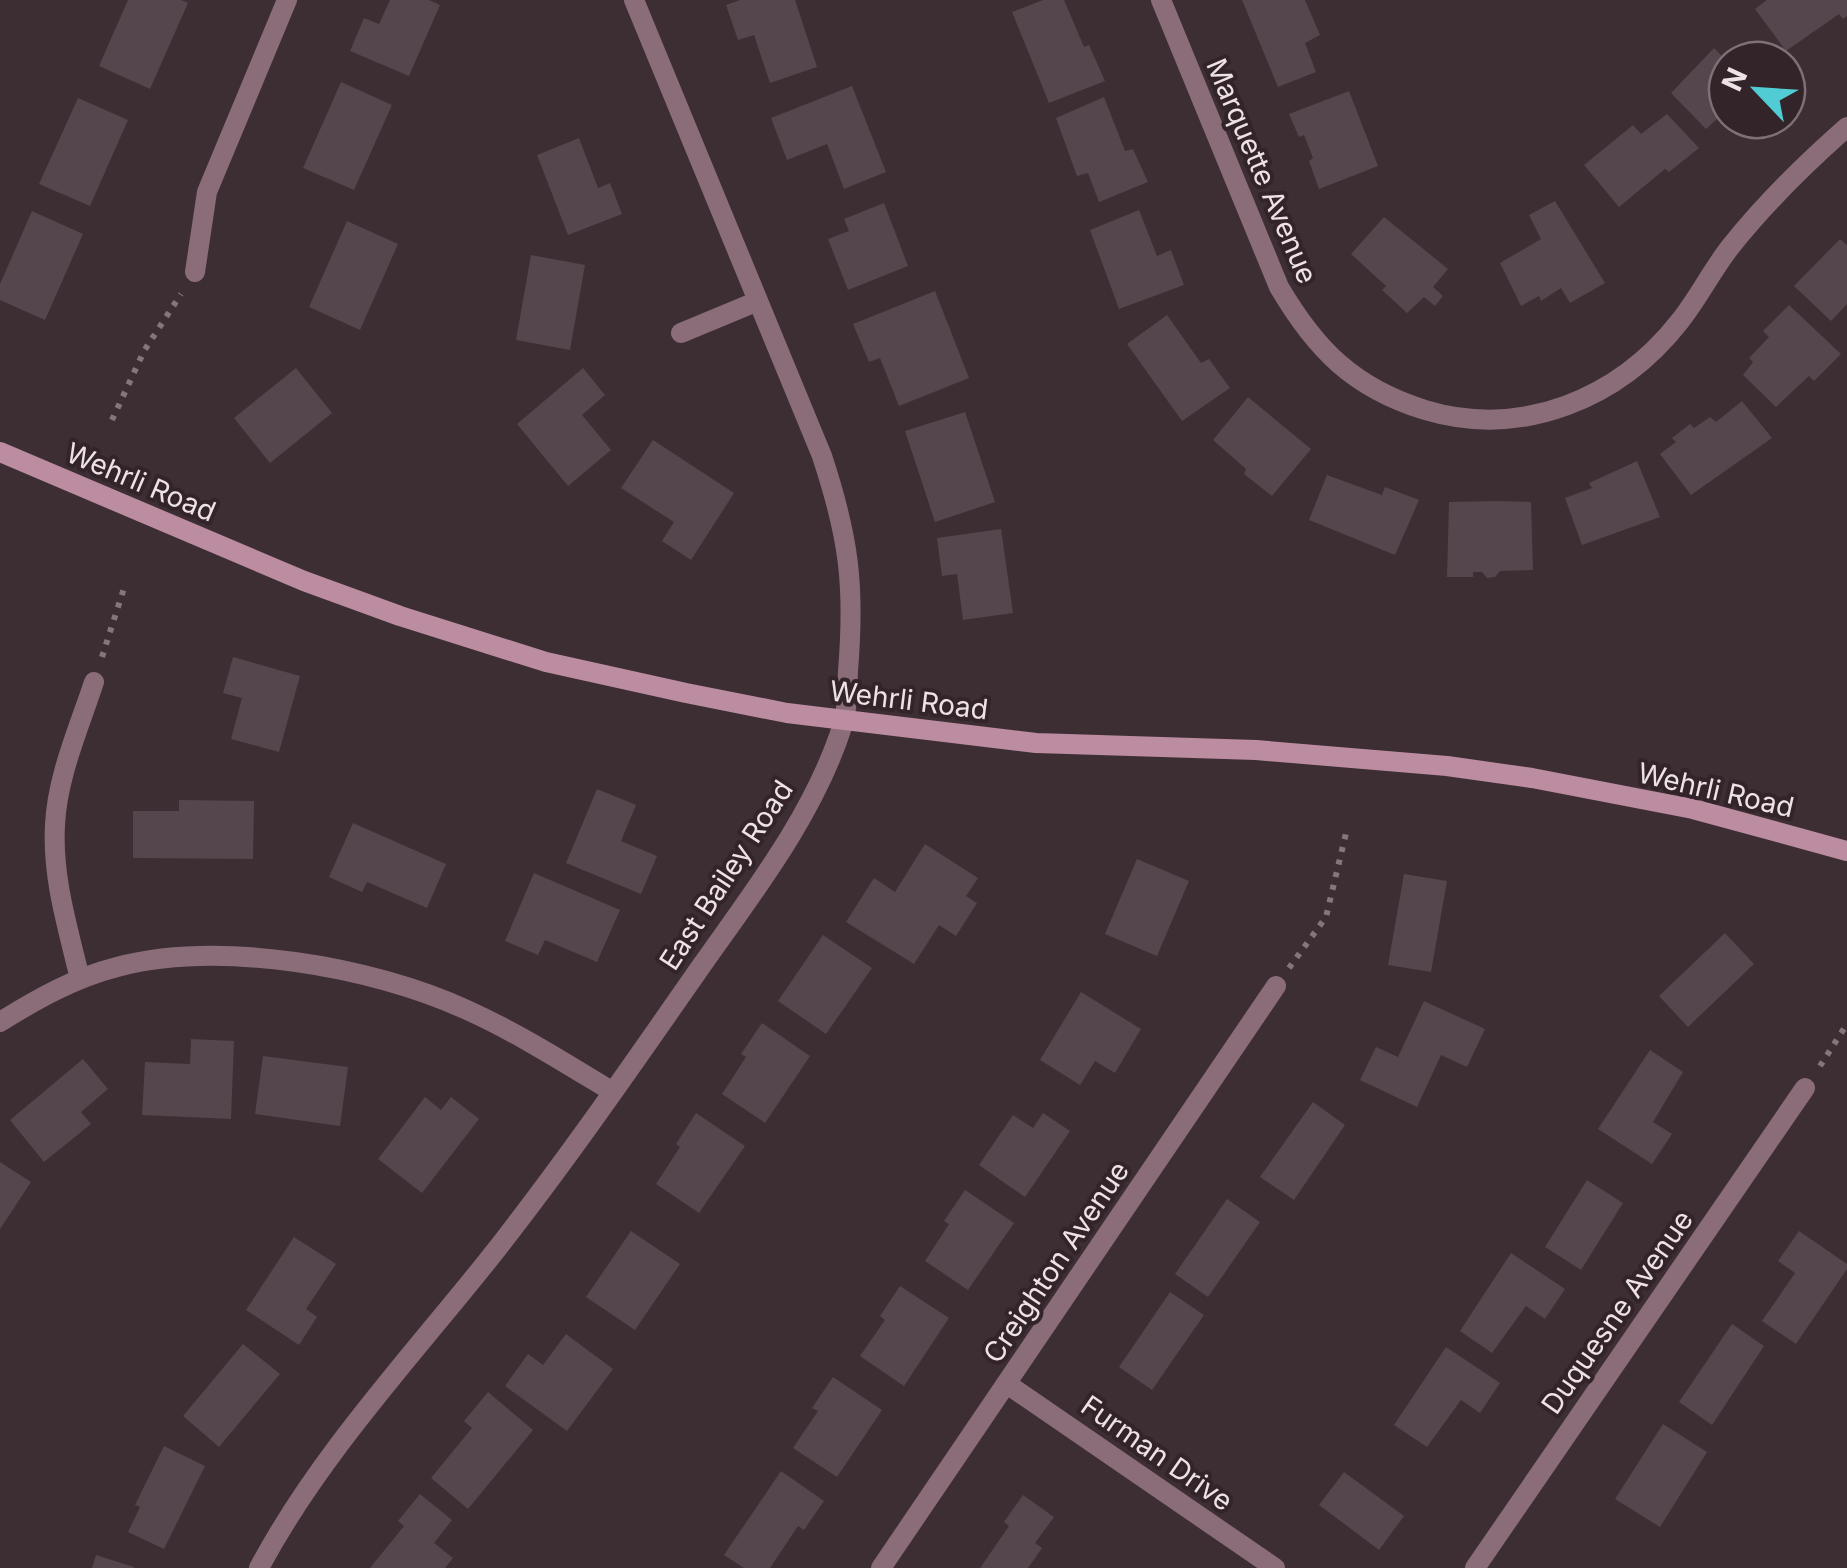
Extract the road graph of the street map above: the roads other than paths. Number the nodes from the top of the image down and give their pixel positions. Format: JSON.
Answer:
{"nodes":[{"id":1,"x":288,"y":0,"type":"edge"},
{"id":2,"x":634,"y":0,"type":"edge"},
{"id":3,"x":1161,"y":0,"type":"edge"},
{"id":4,"x":1847,"y":127,"type":"edge"},
{"id":5,"x":195,"y":272,"type":"road end"},
{"id":6,"x":758,"y":301,"type":"junction"},
{"id":7,"x":681,"y":333,"type":"dead end"},
{"id":8,"x":0,"y":452,"type":"edge"},
{"id":9,"x":94,"y":682,"type":"road end"},
{"id":10,"x":844,"y":720,"type":"junction"},
{"id":11,"x":1847,"y":850,"type":"edge"},
{"id":12,"x":80,"y":978,"type":"junction"},
{"id":13,"x":1276,"y":986,"type":"road end"},
{"id":14,"x":0,"y":1022,"type":"edge"},
{"id":15,"x":1805,"y":1088,"type":"road end"},
{"id":16,"x":613,"y":1092,"type":"junction"},
{"id":17,"x":1007,"y":1384,"type":"junction"},
{"id":18,"x":259,"y":1568,"type":"edge"},
{"id":19,"x":881,"y":1568,"type":"edge"},
{"id":20,"x":1275,"y":1568,"type":"edge"},
{"id":21,"x":1474,"y":1568,"type":"edge"}],
"edges":[{"from":1,"to":5,"type":"street"},
{"from":2,"to":6,"type":"street","name":"East Bailey Road"},
{"from":3,"to":4,"type":"street","name":"Marquette Avenue"},
{"from":6,"to":7,"type":"street"},
{"from":6,"to":10,"type":"street","name":"East Bailey Road"},
{"from":8,"to":10,"type":"street","name":"Wehrli Road"},
{"from":9,"to":12,"type":"street"},
{"from":10,"to":11,"type":"street","name":"Wehrli Road"},
{"from":10,"to":16,"type":"street","name":"East Bailey Road"},
{"from":12,"to":14,"type":"street"},
{"from":12,"to":16,"type":"street"},
{"from":13,"to":17,"type":"street","name":"Creighton Avenue"},
{"from":15,"to":21,"type":"street","name":"Duquesne Avenue"},
{"from":16,"to":18,"type":"street","name":"East Bailey Road"},
{"from":17,"to":19,"type":"street","name":"Creighton Avenue"},
{"from":17,"to":20,"type":"street","name":"Furman Drive"}]}
